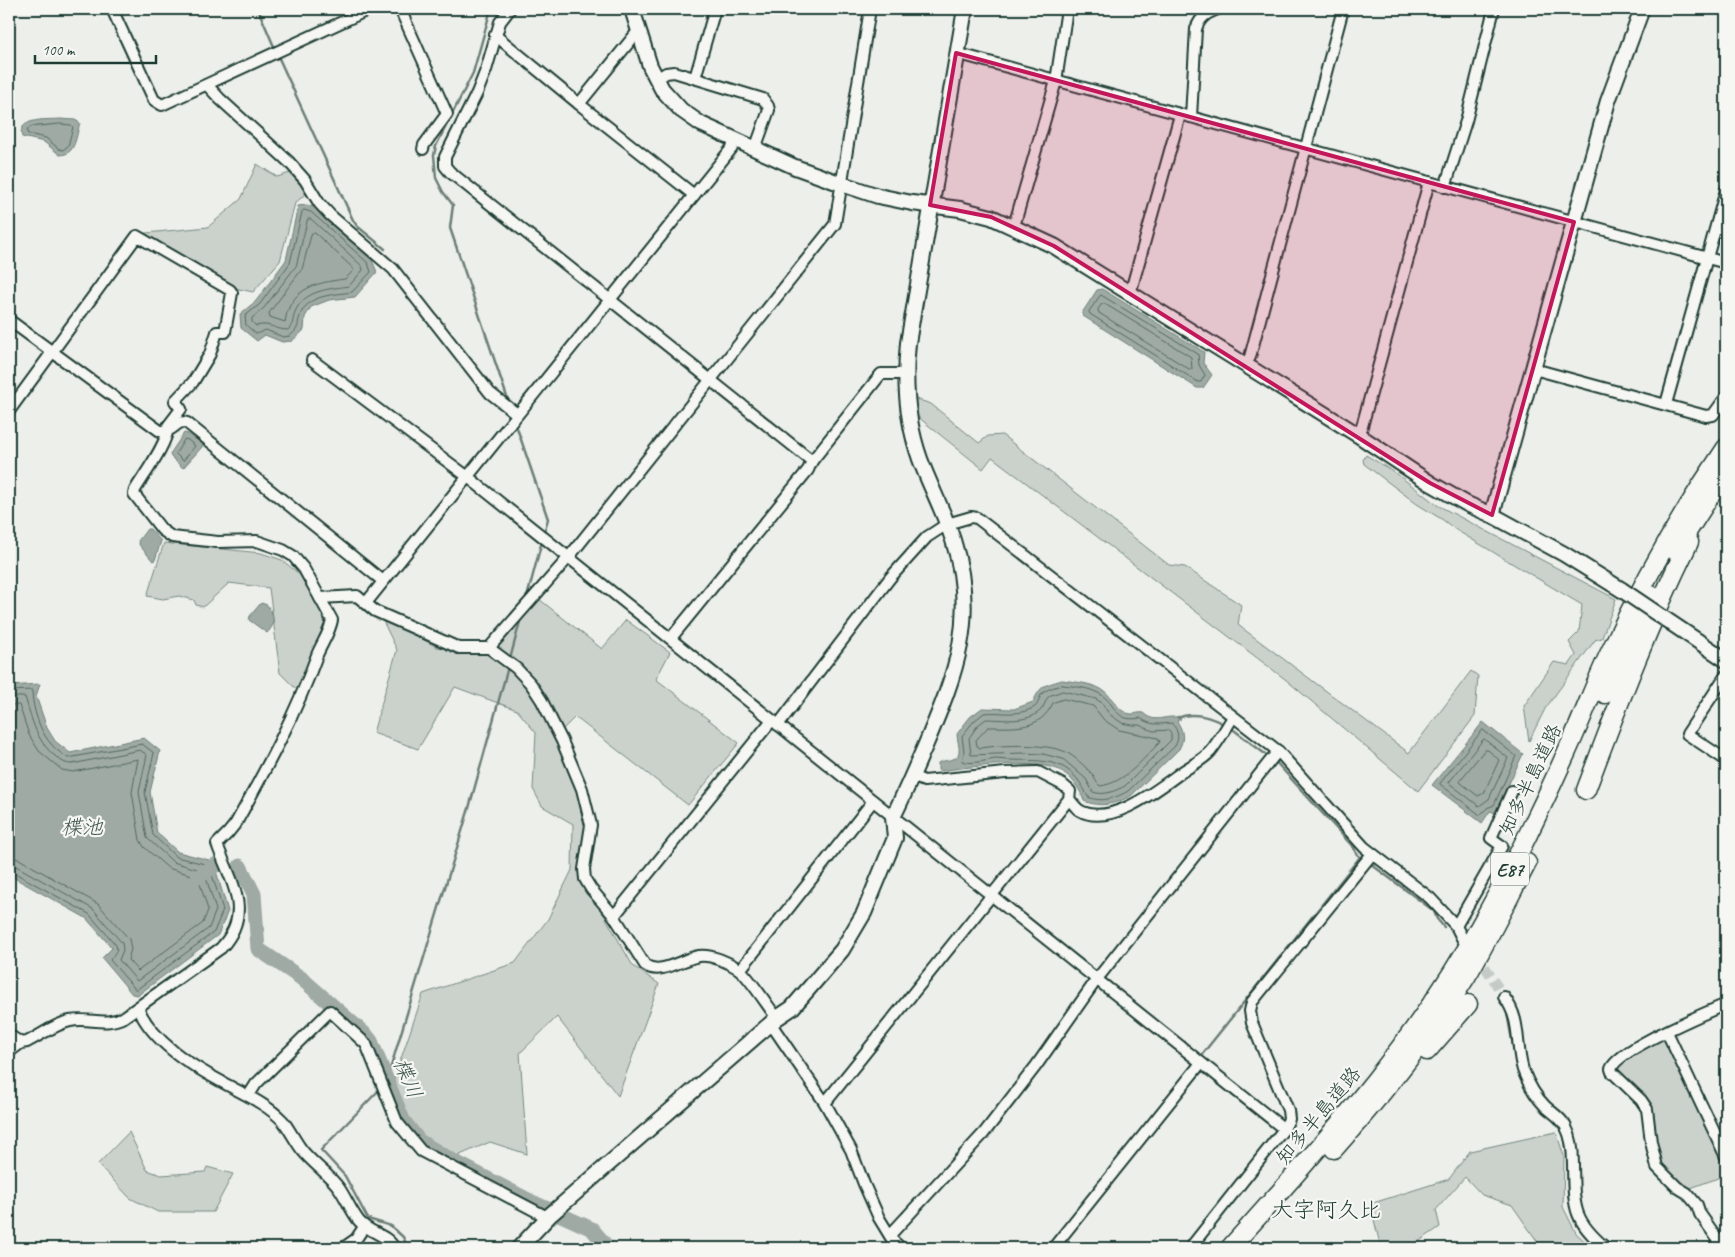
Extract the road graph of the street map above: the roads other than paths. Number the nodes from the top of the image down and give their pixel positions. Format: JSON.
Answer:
{"nodes":[{"id":1,"x":112,"y":9,"type":"edge"},
{"id":2,"x":370,"y":9,"type":"edge"},
{"id":3,"x":400,"y":9,"type":"edge"},
{"id":4,"x":510,"y":9,"type":"edge"},
{"id":5,"x":632,"y":9,"type":"edge"},
{"id":6,"x":715,"y":9,"type":"edge"},
{"id":7,"x":870,"y":9,"type":"edge"},
{"id":8,"x":965,"y":9,"type":"edge"},
{"id":9,"x":1067,"y":9,"type":"edge"},
{"id":10,"x":1218,"y":9,"type":"edge"},
{"id":11,"x":1343,"y":9,"type":"edge"},
{"id":12,"x":1494,"y":9,"type":"edge"},
{"id":13,"x":1642,"y":9,"type":"edge"},
{"id":14,"x":639,"y":30,"type":"junction"},
{"id":15,"x":495,"y":36,"type":"junction"},
{"id":16,"x":956,"y":53,"type":"junction"},
{"id":17,"x":695,"y":78,"type":"junction"},
{"id":18,"x":657,"y":79,"type":"junction"},
{"id":19,"x":1056,"y":81,"type":"junction"},
{"id":20,"x":207,"y":85,"type":"junction"},
{"id":21,"x":579,"y":104,"type":"junction"},
{"id":22,"x":1180,"y":115,"type":"junction"},
{"id":23,"x":1191,"y":117,"type":"junction"},
{"id":24,"x":735,"y":141,"type":"junction"},
{"id":25,"x":1306,"y":148,"type":"junction"},
{"id":26,"x":423,"y":149,"type":"dead end"},
{"id":27,"x":755,"y":149,"type":"junction"},
{"id":28,"x":1429,"y":182,"type":"junction"},
{"id":29,"x":842,"y":184,"type":"junction"},
{"id":30,"x":1445,"y":187,"type":"junction"},
{"id":31,"x":1726,"y":190,"type":"edge"},
{"id":32,"x":694,"y":195,"type":"junction"},
{"id":33,"x":930,"y":205,"type":"junction"},
{"id":34,"x":1574,"y":222,"type":"junction"},
{"id":35,"x":1014,"y":226,"type":"junction"},
{"id":36,"x":1706,"y":258,"type":"junction"},
{"id":37,"x":1726,"y":263,"type":"edge"},
{"id":38,"x":1130,"y":294,"type":"junction"},
{"id":39,"x":609,"y":299,"type":"junction"},
{"id":40,"x":9,"y":320,"type":"edge"},
{"id":41,"x":52,"y":352,"type":"junction"},
{"id":42,"x":312,"y":360,"type":"dead end"},
{"id":43,"x":1245,"y":365,"type":"junction"},
{"id":44,"x":1534,"y":369,"type":"junction"},
{"id":45,"x":906,"y":374,"type":"junction"},
{"id":46,"x":711,"y":380,"type":"junction"},
{"id":47,"x":1726,"y":397,"type":"edge"},
{"id":48,"x":1666,"y":404,"type":"junction"},
{"id":49,"x":9,"y":411,"type":"edge"},
{"id":50,"x":517,"y":414,"type":"junction"},
{"id":51,"x":168,"y":430,"type":"junction"},
{"id":52,"x":1358,"y":436,"type":"junction"},
{"id":53,"x":1726,"y":448,"type":"edge"},
{"id":54,"x":812,"y":461,"type":"junction"},
{"id":55,"x":1724,"y":474,"type":"edge"},
{"id":56,"x":468,"y":477,"type":"junction"},
{"id":57,"x":1492,"y":516,"type":"junction"},
{"id":58,"x":947,"y":524,"type":"junction"},
{"id":59,"x":569,"y":557,"type":"junction"},
{"id":60,"x":383,"y":581,"type":"junction"},
{"id":61,"x":320,"y":598,"type":"junction"},
{"id":62,"x":366,"y":603,"type":"junction"},
{"id":63,"x":671,"y":638,"type":"junction"},
{"id":64,"x":489,"y":648,"type":"junction"},
{"id":65,"x":1726,"y":660,"type":"edge"},
{"id":66,"x":1726,"y":675,"type":"edge"},
{"id":67,"x":1233,"y":717,"type":"junction"},
{"id":68,"x":775,"y":722,"type":"junction"},
{"id":69,"x":1278,"y":751,"type":"junction"},
{"id":70,"x":1726,"y":760,"type":"edge"},
{"id":71,"x":912,"y":776,"type":"junction"},
{"id":72,"x":1586,"y":790,"type":"dead end"},
{"id":73,"x":1512,"y":791,"type":"dead end"},
{"id":74,"x":1069,"y":799,"type":"junction"},
{"id":75,"x":874,"y":801,"type":"junction"},
{"id":76,"x":893,"y":817,"type":"junction"},
{"id":77,"x":1372,"y":854,"type":"junction"},
{"id":78,"x":991,"y":896,"type":"junction"},
{"id":79,"x":614,"y":916,"type":"junction"},
{"id":80,"x":1456,"y":926,"type":"junction"},
{"id":81,"x":1463,"y":940,"type":"dead end"},
{"id":82,"x":740,"y":970,"type":"junction"},
{"id":83,"x":1097,"y":979,"type":"junction"},
{"id":84,"x":1504,"y":997,"type":"tunnel mouth"},
{"id":85,"x":1468,"y":1004,"type":"dead end"},
{"id":86,"x":1726,"y":1004,"type":"edge"},
{"id":87,"x":138,"y":1008,"type":"junction"},
{"id":88,"x":774,"y":1021,"type":"junction"},
{"id":89,"x":1667,"y":1032,"type":"junction"},
{"id":90,"x":9,"y":1036,"type":"edge"},
{"id":91,"x":21,"y":1043,"type":"junction"},
{"id":92,"x":9,"y":1052,"type":"edge"},
{"id":93,"x":1201,"y":1063,"type":"junction"},
{"id":94,"x":249,"y":1095,"type":"junction"},
{"id":95,"x":825,"y":1103,"type":"junction"},
{"id":96,"x":1284,"y":1129,"type":"junction"},
{"id":97,"x":1340,"y":1142,"type":"junction"},
{"id":98,"x":1726,"y":1157,"type":"edge"},
{"id":99,"x":552,"y":1213,"type":"junction"},
{"id":100,"x":364,"y":1227,"type":"junction"},
{"id":101,"x":890,"y":1235,"type":"junction"},
{"id":102,"x":343,"y":1248,"type":"edge"},
{"id":103,"x":394,"y":1248,"type":"edge"},
{"id":104,"x":519,"y":1248,"type":"edge"},
{"id":105,"x":901,"y":1248,"type":"edge"},
{"id":106,"x":1054,"y":1248,"type":"edge"},
{"id":107,"x":1190,"y":1248,"type":"edge"},
{"id":108,"x":1230,"y":1248,"type":"edge"},
{"id":109,"x":1245,"y":1248,"type":"edge"},
{"id":110,"x":1606,"y":1248,"type":"edge"},
{"id":111,"x":1724,"y":1248,"type":"edge"}],
"edges":[{"from":1,"to":20,"type":"street"},
{"from":2,"to":20,"type":"street"},
{"from":3,"to":26,"type":"street"},
{"from":4,"to":15,"type":"street"},
{"from":5,"to":14,"type":"street"},
{"from":6,"to":17,"type":"street"},
{"from":7,"to":29,"type":"street"},
{"from":8,"to":16,"type":"street"},
{"from":9,"to":19,"type":"street"},
{"from":10,"to":23,"type":"street"},
{"from":11,"to":25,"type":"street"},
{"from":12,"to":30,"type":"street"},
{"from":13,"to":34,"type":"street"},
{"from":14,"to":18,"type":"street"},
{"from":14,"to":21,"type":"street"},
{"from":15,"to":21,"type":"street"},
{"from":15,"to":39,"type":"street"},
{"from":16,"to":19,"type":"street"},
{"from":16,"to":33,"type":"street"},
{"from":17,"to":18,"type":"street"},
{"from":17,"to":27,"type":"street"},
{"from":18,"to":24,"type":"street"},
{"from":19,"to":22,"type":"street"},
{"from":19,"to":35,"type":"street"},
{"from":20,"to":50,"type":"street"},
{"from":21,"to":32,"type":"street"},
{"from":22,"to":23,"type":"street"},
{"from":22,"to":38,"type":"street"},
{"from":23,"to":25,"type":"street"},
{"from":24,"to":27,"type":"street"},
{"from":24,"to":32,"type":"street"},
{"from":25,"to":28,"type":"street"},
{"from":25,"to":43,"type":"street"},
{"from":27,"to":29,"type":"street"},
{"from":28,"to":30,"type":"street"},
{"from":28,"to":52,"type":"street"},
{"from":29,"to":33,"type":"street"},
{"from":29,"to":46,"type":"street"},
{"from":30,"to":34,"type":"street"},
{"from":31,"to":36,"type":"street"},
{"from":32,"to":39,"type":"street"},
{"from":33,"to":35,"type":"street"},
{"from":33,"to":45,"type":"street"},
{"from":34,"to":36,"type":"street"},
{"from":34,"to":44,"type":"street"},
{"from":35,"to":38,"type":"street"},
{"from":36,"to":37,"type":"street"},
{"from":36,"to":48,"type":"street"},
{"from":38,"to":43,"type":"street"},
{"from":39,"to":46,"type":"street"},
{"from":39,"to":50,"type":"street"},
{"from":40,"to":41,"type":"street"},
{"from":41,"to":49,"type":"street"},
{"from":41,"to":51,"type":"street"},
{"from":41,"to":51,"type":"street"},
{"from":42,"to":56,"type":"street"},
{"from":43,"to":52,"type":"street"},
{"from":44,"to":48,"type":"street"},
{"from":44,"to":57,"type":"street"},
{"from":45,"to":54,"type":"street"},
{"from":45,"to":58,"type":"street"},
{"from":46,"to":54,"type":"street"},
{"from":46,"to":59,"type":"street"},
{"from":47,"to":48,"type":"street"},
{"from":50,"to":56,"type":"street"},
{"from":51,"to":60,"type":"street"},
{"from":51,"to":61,"type":"street"},
{"from":52,"to":57,"type":"street"},
{"from":53,"to":108,"type":"highway","name":"知多半島道路","number":"E87"},
{"from":54,"to":63,"type":"street"},
{"from":55,"to":72,"type":"highway"},
{"from":55,"to":97,"type":"highway","name":"知多半島道路","number":"E87"},
{"from":56,"to":59,"type":"street"},
{"from":56,"to":60,"type":"street"},
{"from":57,"to":65,"type":"street","bridge":true},
{"from":58,"to":67,"type":"street"},
{"from":58,"to":68,"type":"street"},
{"from":58,"to":71,"type":"street"},
{"from":59,"to":63,"type":"street"},
{"from":59,"to":64,"type":"street"},
{"from":60,"to":62,"type":"street"},
{"from":61,"to":62,"type":"street"},
{"from":61,"to":87,"type":"street"},
{"from":62,"to":64,"type":"street"},
{"from":63,"to":68,"type":"street"},
{"from":64,"to":79,"type":"street"},
{"from":66,"to":70,"type":"street"},
{"from":67,"to":69,"type":"street"},
{"from":67,"to":74,"type":"street"},
{"from":68,"to":75,"type":"street"},
{"from":68,"to":79,"type":"street"},
{"from":69,"to":77,"type":"street"},
{"from":69,"to":83,"type":"street"},
{"from":71,"to":74,"type":"street"},
{"from":71,"to":76,"type":"street"},
{"from":73,"to":80,"type":"street"},
{"from":74,"to":78,"type":"street"},
{"from":75,"to":76,"type":"street"},
{"from":75,"to":82,"type":"street"},
{"from":76,"to":78,"type":"street"},
{"from":76,"to":88,"type":"street"},
{"from":77,"to":80,"type":"street"},
{"from":77,"to":96,"type":"street"},
{"from":78,"to":83,"type":"street"},
{"from":78,"to":95,"type":"street"},
{"from":79,"to":82,"type":"street"},
{"from":80,"to":81,"type":"street"},
{"from":82,"to":88,"type":"street"},
{"from":83,"to":93,"type":"street"},
{"from":83,"to":101,"type":"street"},
{"from":84,"to":110,"type":"street"},
{"from":85,"to":97,"type":"highway"},
{"from":86,"to":89,"type":"street"},
{"from":87,"to":91,"type":"street"},
{"from":87,"to":94,"type":"street"},
{"from":88,"to":95,"type":"street"},
{"from":88,"to":99,"type":"street"},
{"from":89,"to":98,"type":"street"},
{"from":89,"to":111,"type":"street"},
{"from":90,"to":91,"type":"street"},
{"from":91,"to":92,"type":"street"},
{"from":93,"to":96,"type":"street"},
{"from":93,"to":106,"type":"street"},
{"from":94,"to":99,"type":"street"},
{"from":94,"to":100,"type":"street"},
{"from":95,"to":101,"type":"street"},
{"from":96,"to":107,"type":"street"},
{"from":97,"to":109,"type":"highway","name":"知多半島道路","number":"E87"},
{"from":99,"to":104,"type":"street"},
{"from":100,"to":102,"type":"street"},
{"from":100,"to":103,"type":"street"},
{"from":101,"to":105,"type":"street"}]}
